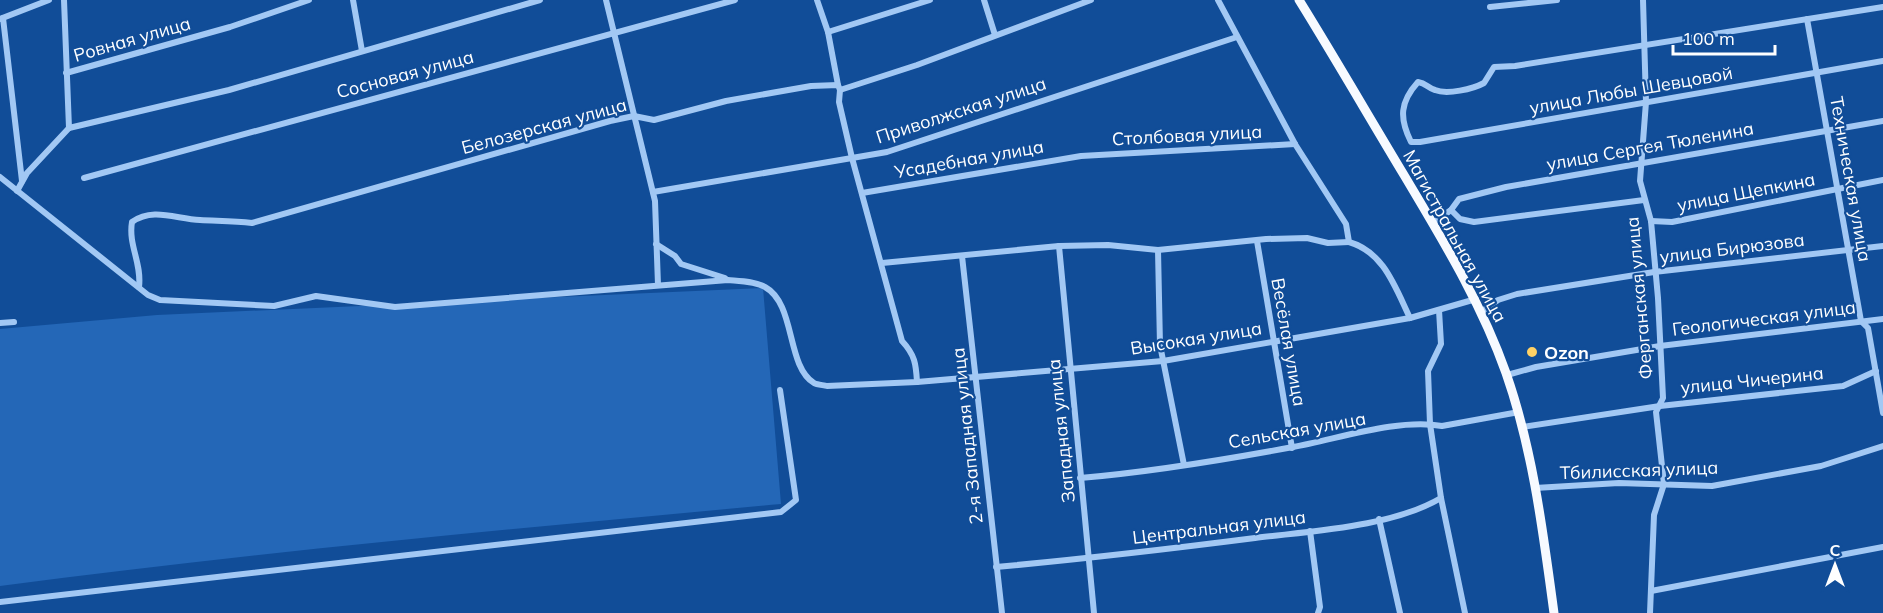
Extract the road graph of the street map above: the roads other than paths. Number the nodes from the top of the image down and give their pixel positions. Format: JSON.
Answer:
{"nodes":[{"id":1,"x":49,"y":0,"type":"edge"},
{"id":2,"x":64,"y":0,"type":"edge"},
{"id":3,"x":309,"y":0,"type":"edge"},
{"id":4,"x":353,"y":0,"type":"edge"},
{"id":5,"x":540,"y":0,"type":"edge"},
{"id":6,"x":606,"y":0,"type":"edge"},
{"id":7,"x":735,"y":0,"type":"edge"},
{"id":8,"x":817,"y":0,"type":"edge"},
{"id":9,"x":930,"y":0,"type":"edge"},
{"id":10,"x":984,"y":0,"type":"edge"},
{"id":11,"x":1090,"y":0,"type":"edge"},
{"id":12,"x":1218,"y":0,"type":"edge"},
{"id":13,"x":1299,"y":0,"type":"edge"},
{"id":14,"x":1557,"y":0,"type":"edge"},
{"id":15,"x":1643,"y":0,"type":"edge"},
{"id":16,"x":1490,"y":7,"type":"dead end"},
{"id":17,"x":1883,"y":7,"type":"edge"},
{"id":18,"x":2,"y":19,"type":"edge"},
{"id":19,"x":1807,"y":19,"type":"junction"},
{"id":20,"x":615,"y":32,"type":"junction"},
{"id":21,"x":828,"y":32,"type":"junction"},
{"id":22,"x":995,"y":34,"type":"junction"},
{"id":23,"x":1237,"y":37,"type":"junction"},
{"id":24,"x":1643,"y":45,"type":"junction"},
{"id":25,"x":362,"y":51,"type":"junction"},
{"id":26,"x":1883,"y":61,"type":"edge"},
{"id":27,"x":66,"y":73,"type":"junction"},
{"id":28,"x":1818,"y":73,"type":"junction"},
{"id":29,"x":839,"y":88,"type":"junction"},
{"id":30,"x":1646,"y":102,"type":"junction"},
{"id":31,"x":634,"y":116,"type":"junction"},
{"id":32,"x":1883,"y":121,"type":"edge"},
{"id":33,"x":69,"y":128,"type":"junction"},
{"id":34,"x":1825,"y":130,"type":"junction"},
{"id":35,"x":1295,"y":144,"type":"junction"},
{"id":36,"x":1081,"y":156,"type":"joint"},
{"id":37,"x":852,"y":158,"type":"junction"},
{"id":38,"x":1641,"y":162,"type":"junction"},
{"id":39,"x":0,"y":177,"type":"edge"},
{"id":40,"x":84,"y":178,"type":"dead end"},
{"id":41,"x":1883,"y":180,"type":"edge"},
{"id":42,"x":22,"y":182,"type":"junction"},
{"id":43,"x":1836,"y":189,"type":"junction"},
{"id":44,"x":17,"y":190,"type":"junction"},
{"id":45,"x":653,"y":192,"type":"junction"},
{"id":46,"x":862,"y":193,"type":"junction"},
{"id":47,"x":1644,"y":200,"type":"junction"},
{"id":48,"x":1451,"y":210,"type":"junction"},
{"id":49,"x":1651,"y":221,"type":"junction"},
{"id":50,"x":1433,"y":223,"type":"junction"},
{"id":51,"x":1257,"y":241,"type":"junction"},
{"id":52,"x":1349,"y":242,"type":"junction"},
{"id":53,"x":656,"y":244,"type":"junction"},
{"id":54,"x":1059,"y":246,"type":"junction"},
{"id":55,"x":1883,"y":246,"type":"edge"},
{"id":56,"x":1158,"y":250,"type":"junction"},
{"id":57,"x":1848,"y":250,"type":"junction"},
{"id":58,"x":962,"y":256,"type":"junction"},
{"id":59,"x":882,"y":263,"type":"junction"},
{"id":60,"x":1654,"y":272,"type":"junction"},
{"id":61,"x":728,"y":279,"type":"junction"},
{"id":62,"x":658,"y":285,"type":"junction"},
{"id":63,"x":139,"y":287,"type":"junction"},
{"id":64,"x":1476,"y":299,"type":"junction"},
{"id":65,"x":1439,"y":310,"type":"junction"},
{"id":66,"x":1481,"y":312,"type":"junction"},
{"id":67,"x":1410,"y":318,"type":"junction"},
{"id":68,"x":1883,"y":319,"type":"edge"},
{"id":69,"x":1861,"y":321,"type":"junction"},
{"id":70,"x":14,"y":322,"type":"dead end"},
{"id":71,"x":0,"y":323,"type":"edge"},
{"id":72,"x":1273,"y":341,"type":"junction"},
{"id":73,"x":1660,"y":346,"type":"junction"},
{"id":74,"x":1163,"y":361,"type":"junction"},
{"id":75,"x":1070,"y":370,"type":"junction"},
{"id":76,"x":1876,"y":372,"type":"junction"},
{"id":77,"x":1507,"y":375,"type":"junction"},
{"id":78,"x":976,"y":378,"type":"junction"},
{"id":79,"x":916,"y":382,"type":"junction"},
{"id":80,"x":780,"y":390,"type":"dead end"},
{"id":81,"x":1660,"y":406,"type":"junction"},
{"id":82,"x":1519,"y":412,"type":"junction"},
{"id":83,"x":1883,"y":413,"type":"edge"},
{"id":84,"x":1430,"y":424,"type":"junction"},
{"id":85,"x":1522,"y":427,"type":"junction"},
{"id":86,"x":1883,"y":446,"type":"edge"},
{"id":87,"x":1292,"y":447,"type":"junction"},
{"id":88,"x":1184,"y":465,"type":"junction"},
{"id":89,"x":1080,"y":478,"type":"junction"},
{"id":90,"x":1664,"y":484,"type":"junction"},
{"id":91,"x":1535,"y":488,"type":"junction"},
{"id":92,"x":1441,"y":498,"type":"junction"},
{"id":93,"x":1379,"y":519,"type":"junction"},
{"id":94,"x":1311,"y":531,"type":"junction"},
{"id":95,"x":1883,"y":547,"type":"edge"},
{"id":96,"x":1089,"y":558,"type":"junction"},
{"id":97,"x":996,"y":567,"type":"junction"},
{"id":98,"x":1651,"y":591,"type":"junction"},
{"id":99,"x":0,"y":602,"type":"edge"},
{"id":100,"x":1002,"y":613,"type":"edge"},
{"id":101,"x":1094,"y":613,"type":"edge"},
{"id":102,"x":1318,"y":613,"type":"edge"},
{"id":103,"x":1400,"y":613,"type":"edge"},
{"id":104,"x":1465,"y":613,"type":"edge"},
{"id":105,"x":1554,"y":613,"type":"edge"},
{"id":106,"x":1650,"y":613,"type":"edge"}],
"edges":[{"from":1,"to":18,"type":"street"},
{"from":2,"to":27,"type":"street"},
{"from":3,"to":27,"type":"street","name":"Ровная улица"},
{"from":4,"to":25,"type":"street"},
{"from":5,"to":25,"type":"street"},
{"from":6,"to":20,"type":"street"},
{"from":7,"to":20,"type":"street","name":"Сосновая улица"},
{"from":8,"to":21,"type":"street"},
{"from":9,"to":21,"type":"street"},
{"from":10,"to":22,"type":"street"},
{"from":11,"to":22,"type":"street","name":"Белозерская улица"},
{"from":12,"to":23,"type":"street"},
{"from":13,"to":50,"type":"highway","name":"Магистральная улица"},
{"from":14,"to":16,"type":"street"},
{"from":15,"to":24,"type":"street","name":"Ферганская улица"},
{"from":17,"to":19,"type":"street"},
{"from":18,"to":42,"type":"street"},
{"from":19,"to":24,"type":"street"},
{"from":19,"to":28,"type":"street","name":"Техническая улица"},
{"from":20,"to":31,"type":"street"},
{"from":20,"to":40,"type":"street","name":"Сосновая улица"},
{"from":21,"to":29,"type":"street"},
{"from":22,"to":29,"type":"street","name":"Белозерская улица"},
{"from":23,"to":35,"type":"street"},
{"from":23,"to":37,"type":"street","name":"Приволжская улица"},
{"from":24,"to":30,"type":"street","name":"Ферганская улица"},
{"from":24,"to":30,"type":"street","name":"улица Любы Шевцовой"},
{"from":25,"to":33,"type":"street"},
{"from":26,"to":28,"type":"street","name":"улица Любы Шевцовой"},
{"from":27,"to":33,"type":"street"},
{"from":28,"to":30,"type":"street","name":"улица Любы Шевцовой"},
{"from":28,"to":34,"type":"street","name":"Техническая улица"},
{"from":29,"to":31,"type":"street","name":"Белозерская улица"},
{"from":29,"to":37,"type":"street"},
{"from":30,"to":38,"type":"street","name":"Ферганская улица"},
{"from":31,"to":45,"type":"street"},
{"from":31,"to":63,"type":"street","name":"Белозерская улица"},
{"from":32,"to":34,"type":"street","name":"улица Сергея Тюленина"},
{"from":33,"to":42,"type":"street"},
{"from":34,"to":38,"type":"street","name":"улица Сергея Тюленина"},
{"from":34,"to":43,"type":"street","name":"Техническая улица"},
{"from":35,"to":36,"type":"street","name":"Столбовая улица"},
{"from":35,"to":52,"type":"street"},
{"from":36,"to":46,"type":"street","name":"Усадебная улица"},
{"from":37,"to":45,"type":"street","name":"Приволжская улица"},
{"from":37,"to":46,"type":"street"},
{"from":38,"to":47,"type":"street","name":"Ферганская улица"},
{"from":38,"to":48,"type":"street","name":"улица Сергея Тюленина"},
{"from":39,"to":44,"type":"street"},
{"from":41,"to":43,"type":"street","name":"улица Щепкина"},
{"from":42,"to":44,"type":"street"},
{"from":43,"to":49,"type":"street","name":"улица Щепкина"},
{"from":43,"to":57,"type":"street","name":"Техническая улица"},
{"from":44,"to":63,"type":"street"},
{"from":45,"to":53,"type":"street"},
{"from":46,"to":59,"type":"street"},
{"from":47,"to":48,"type":"street"},
{"from":47,"to":49,"type":"street","name":"Ферганская улица"},
{"from":48,"to":50,"type":"street","name":"улица Сергея Тюленина"},
{"from":49,"to":60,"type":"street","name":"Ферганская улица"},
{"from":50,"to":64,"type":"highway","name":"Магистральная улица"},
{"from":51,"to":52,"type":"street"},
{"from":51,"to":56,"type":"street"},
{"from":51,"to":72,"type":"street","name":"Весёлая улица"},
{"from":52,"to":67,"type":"street"},
{"from":53,"to":61,"type":"street"},
{"from":53,"to":62,"type":"street"},
{"from":54,"to":56,"type":"street"},
{"from":54,"to":58,"type":"street"},
{"from":54,"to":75,"type":"street","name":"Западная улица"},
{"from":55,"to":57,"type":"street","name":"улица Бирюзова"},
{"from":56,"to":74,"type":"street"},
{"from":57,"to":60,"type":"street","name":"улица Бирюзова"},
{"from":57,"to":69,"type":"street","name":"Техническая улица"},
{"from":58,"to":59,"type":"street"},
{"from":58,"to":78,"type":"street","name":"2-я Западная улица"},
{"from":59,"to":79,"type":"street"},
{"from":60,"to":66,"type":"street","name":"улица Бирюзова"},
{"from":60,"to":73,"type":"street","name":"Ферганская улица"},
{"from":61,"to":62,"type":"street"},
{"from":61,"to":79,"type":"street","name":"Высокая улица"},
{"from":62,"to":63,"type":"street"},
{"from":64,"to":65,"type":"street","name":"Высокая улица"},
{"from":64,"to":66,"type":"highway","name":"Магистральная улица"},
{"from":65,"to":67,"type":"street","name":"Высокая улица"},
{"from":65,"to":84,"type":"street"},
{"from":66,"to":77,"type":"highway","name":"Магистральная улица"},
{"from":67,"to":72,"type":"street","name":"Высокая улица"},
{"from":68,"to":69,"type":"street","name":"Геологическая улица"},
{"from":69,"to":73,"type":"street","name":"Геологическая улица"},
{"from":69,"to":76,"type":"street","name":"Техническая улица"},
{"from":70,"to":71,"type":"street"},
{"from":72,"to":74,"type":"street","name":"Высокая улица"},
{"from":72,"to":87,"type":"street","name":"Весёлая улица"},
{"from":73,"to":77,"type":"street","name":"Геологическая улица"},
{"from":73,"to":81,"type":"street","name":"Ферганская улица"},
{"from":74,"to":75,"type":"street","name":"Высокая улица"},
{"from":74,"to":88,"type":"street"},
{"from":75,"to":78,"type":"street","name":"Высокая улица"},
{"from":75,"to":89,"type":"street","name":"Западная улица"},
{"from":76,"to":81,"type":"street","name":"улица Чичерина"},
{"from":76,"to":83,"type":"street","name":"Техническая улица"},
{"from":77,"to":82,"type":"highway","name":"Магистральная улица"},
{"from":78,"to":79,"type":"street","name":"Высокая улица"},
{"from":78,"to":97,"type":"street","name":"2-я Западная улица"},
{"from":80,"to":99,"type":"street"},
{"from":81,"to":85,"type":"street","name":"улица Чичерина"},
{"from":81,"to":90,"type":"street","name":"Ферганская улица"},
{"from":82,"to":84,"type":"street","name":"Сельская улица"},
{"from":82,"to":85,"type":"highway","name":"Магистральная улица"},
{"from":84,"to":87,"type":"street","name":"Сельская улица"},
{"from":84,"to":92,"type":"street"},
{"from":85,"to":91,"type":"highway","name":"Магистральная улица"},
{"from":86,"to":90,"type":"street","name":"Тбилисская улица"},
{"from":87,"to":88,"type":"street","name":"Сельская улица"},
{"from":88,"to":89,"type":"street","name":"Сельская улица"},
{"from":89,"to":96,"type":"street","name":"Западная улица"},
{"from":90,"to":91,"type":"street","name":"Тбилисская улица"},
{"from":90,"to":98,"type":"street"},
{"from":91,"to":105,"type":"highway","name":"Магистральная улица"},
{"from":92,"to":93,"type":"street","name":"Центральная улица"},
{"from":92,"to":104,"type":"street"},
{"from":93,"to":94,"type":"street","name":"Центральная улица"},
{"from":93,"to":103,"type":"street"},
{"from":94,"to":96,"type":"street","name":"Центральная улица"},
{"from":94,"to":102,"type":"street"},
{"from":95,"to":98,"type":"street"},
{"from":96,"to":97,"type":"street","name":"Центральная улица"},
{"from":96,"to":101,"type":"street","name":"Западная улица"},
{"from":97,"to":100,"type":"street","name":"2-я Западная улица"},
{"from":98,"to":106,"type":"street"}]}
